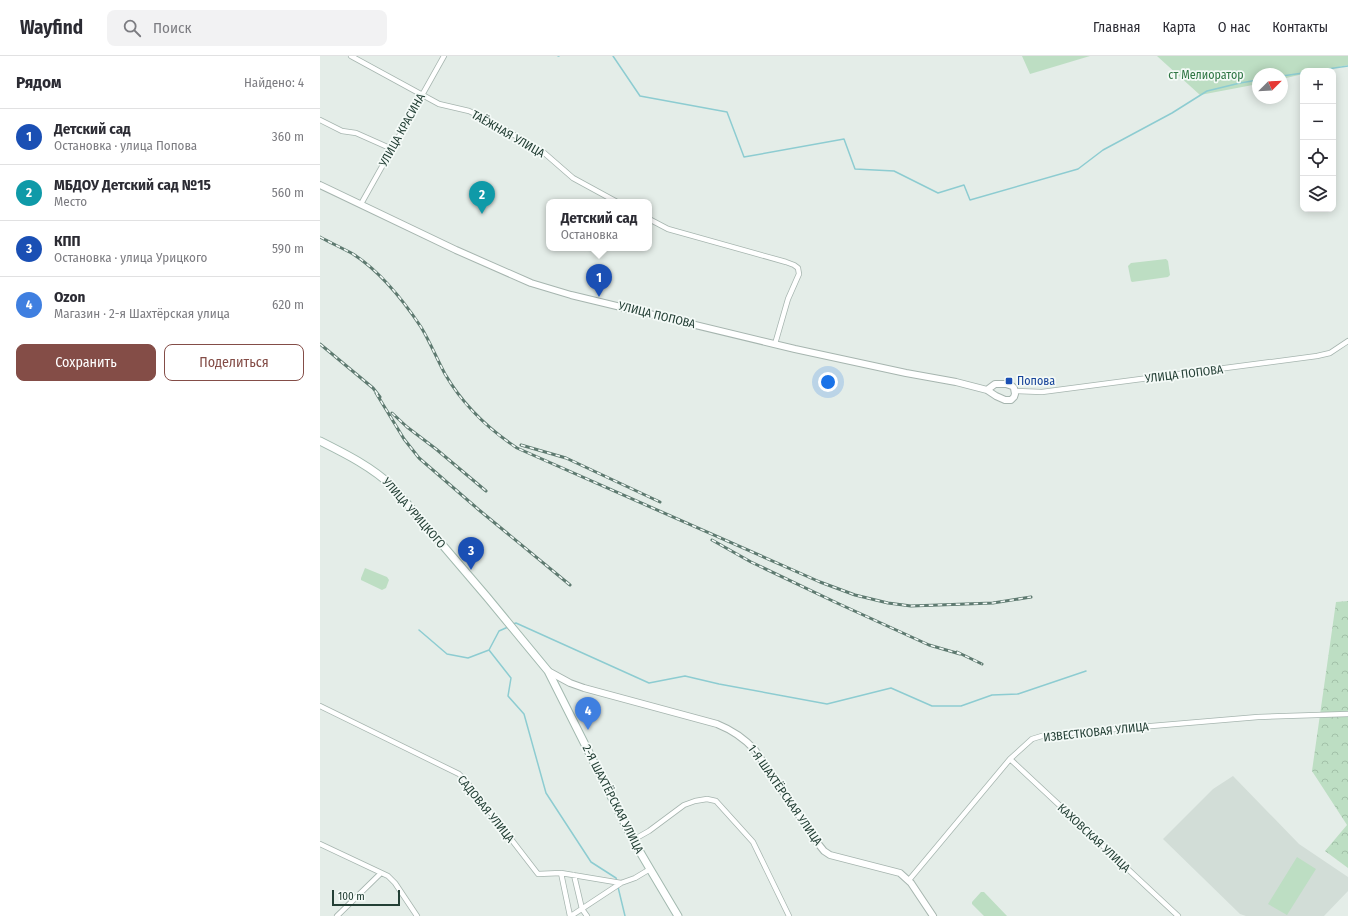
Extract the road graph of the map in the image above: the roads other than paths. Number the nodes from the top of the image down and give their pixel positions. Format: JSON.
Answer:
{"nodes":[{"id":1,"x":351,"y":56,"type":"edge"},
{"id":2,"x":444,"y":56,"type":"edge"},
{"id":3,"x":421,"y":95,"type":"junction"},
{"id":4,"x":320,"y":120,"type":"edge"},
{"id":5,"x":392,"y":149,"type":"junction"},
{"id":6,"x":320,"y":185,"type":"edge"},
{"id":7,"x":612,"y":199,"type":"edge"},
{"id":8,"x":361,"y":204,"type":"junction"},
{"id":9,"x":652,"y":221,"type":"edge"},
{"id":10,"x":1348,"y":341,"type":"edge"},
{"id":11,"x":775,"y":344,"type":"junction"},
{"id":12,"x":987,"y":390,"type":"junction"},
{"id":13,"x":1016,"y":391,"type":"junction"},
{"id":14,"x":320,"y":441,"type":"edge"},
{"id":15,"x":548,"y":671,"type":"junction"},
{"id":16,"x":553,"y":680,"type":"joint"},
{"id":17,"x":320,"y":706,"type":"edge"},
{"id":18,"x":1348,"y":714,"type":"edge"},
{"id":19,"x":1010,"y":759,"type":"junction"},
{"id":20,"x":633,"y":840,"type":"junction"},
{"id":21,"x":320,"y":844,"type":"edge"},
{"id":22,"x":650,"y":869,"type":"junction"},
{"id":23,"x":381,"y":873,"type":"junction"},
{"id":24,"x":561,"y":873,"type":"junction"},
{"id":25,"x":574,"y":875,"type":"junction"},
{"id":26,"x":908,"y":880,"type":"junction"},
{"id":27,"x":621,"y":883,"type":"junction"},
{"id":28,"x":582,"y":909,"type":"junction"},
{"id":29,"x":337,"y":916,"type":"edge"},
{"id":30,"x":417,"y":916,"type":"edge"},
{"id":31,"x":570,"y":916,"type":"edge"},
{"id":32,"x":587,"y":916,"type":"edge"},
{"id":33,"x":678,"y":916,"type":"edge"},
{"id":34,"x":789,"y":916,"type":"edge"},
{"id":35,"x":933,"y":916,"type":"edge"},
{"id":36,"x":1178,"y":916,"type":"edge"}],
"edges":[{"from":1,"to":3,"type":"street","name":"ТАЁЖНАЯ УЛИЦА"},
{"from":2,"to":3,"type":"street","name":"УЛИЦА КРАСИНА"},
{"from":3,"to":5,"type":"street","name":"УЛИЦА КРАСИНА"},
{"from":3,"to":7,"type":"street","name":"ТАЁЖНАЯ УЛИЦА"},
{"from":4,"to":5,"type":"street"},
{"from":5,"to":8,"type":"street","name":"УЛИЦА КРАСИНА"},
{"from":6,"to":8,"type":"street","name":"УЛИЦА ПОПОВА"},
{"from":8,"to":11,"type":"street","name":"УЛИЦА ПОПОВА"},
{"from":9,"to":11,"type":"street"},
{"from":10,"to":13,"type":"street","name":"УЛИЦА ПОПОВА"},
{"from":11,"to":12,"type":"street","name":"УЛИЦА ПОПОВА"},
{"from":12,"to":13,"type":"street","name":"УЛИЦА ПОПОВА"},
{"from":12,"to":13,"type":"street","name":"УЛИЦА ПОПОВА"},
{"from":14,"to":15,"type":"main road","name":"УЛИЦА УРИЦКОГО"},
{"from":15,"to":16,"type":"main road","name":"УЛИЦА УРИЦКОГО"},
{"from":15,"to":26,"type":"street","name":"1-Я ШАХТЁРСКАЯ УЛИЦА"},
{"from":16,"to":20,"type":"main road","name":"2-Я ШАХТЁРСКАЯ УЛИЦА"},
{"from":17,"to":24,"type":"street","name":"САДОВАЯ УЛИЦА"},
{"from":18,"to":19,"type":"street","name":"ИЗВЕСТКОВАЯ УЛИЦА"},
{"from":19,"to":26,"type":"street","name":"ИЗВЕСТКОВАЯ УЛИЦА"},
{"from":19,"to":36,"type":"street","name":"КАХОВСКАЯ УЛИЦА"},
{"from":20,"to":22,"type":"main road","name":"2-Я ШАХТЁРСКАЯ УЛИЦА"},
{"from":20,"to":34,"type":"street"},
{"from":21,"to":23,"type":"street"},
{"from":22,"to":27,"type":"street"},
{"from":22,"to":33,"type":"main road","name":"2-Я ШАХТЁРСКАЯ УЛИЦА"},
{"from":23,"to":29,"type":"street"},
{"from":23,"to":30,"type":"street"},
{"from":24,"to":25,"type":"street","name":"САДОВАЯ УЛИЦА"},
{"from":24,"to":31,"type":"street"},
{"from":25,"to":27,"type":"street","name":"САДОВАЯ УЛИЦА"},
{"from":25,"to":28,"type":"street"},
{"from":26,"to":35,"type":"street"},
{"from":27,"to":28,"type":"street"},
{"from":28,"to":31,"type":"street"},
{"from":28,"to":32,"type":"street"}]}
